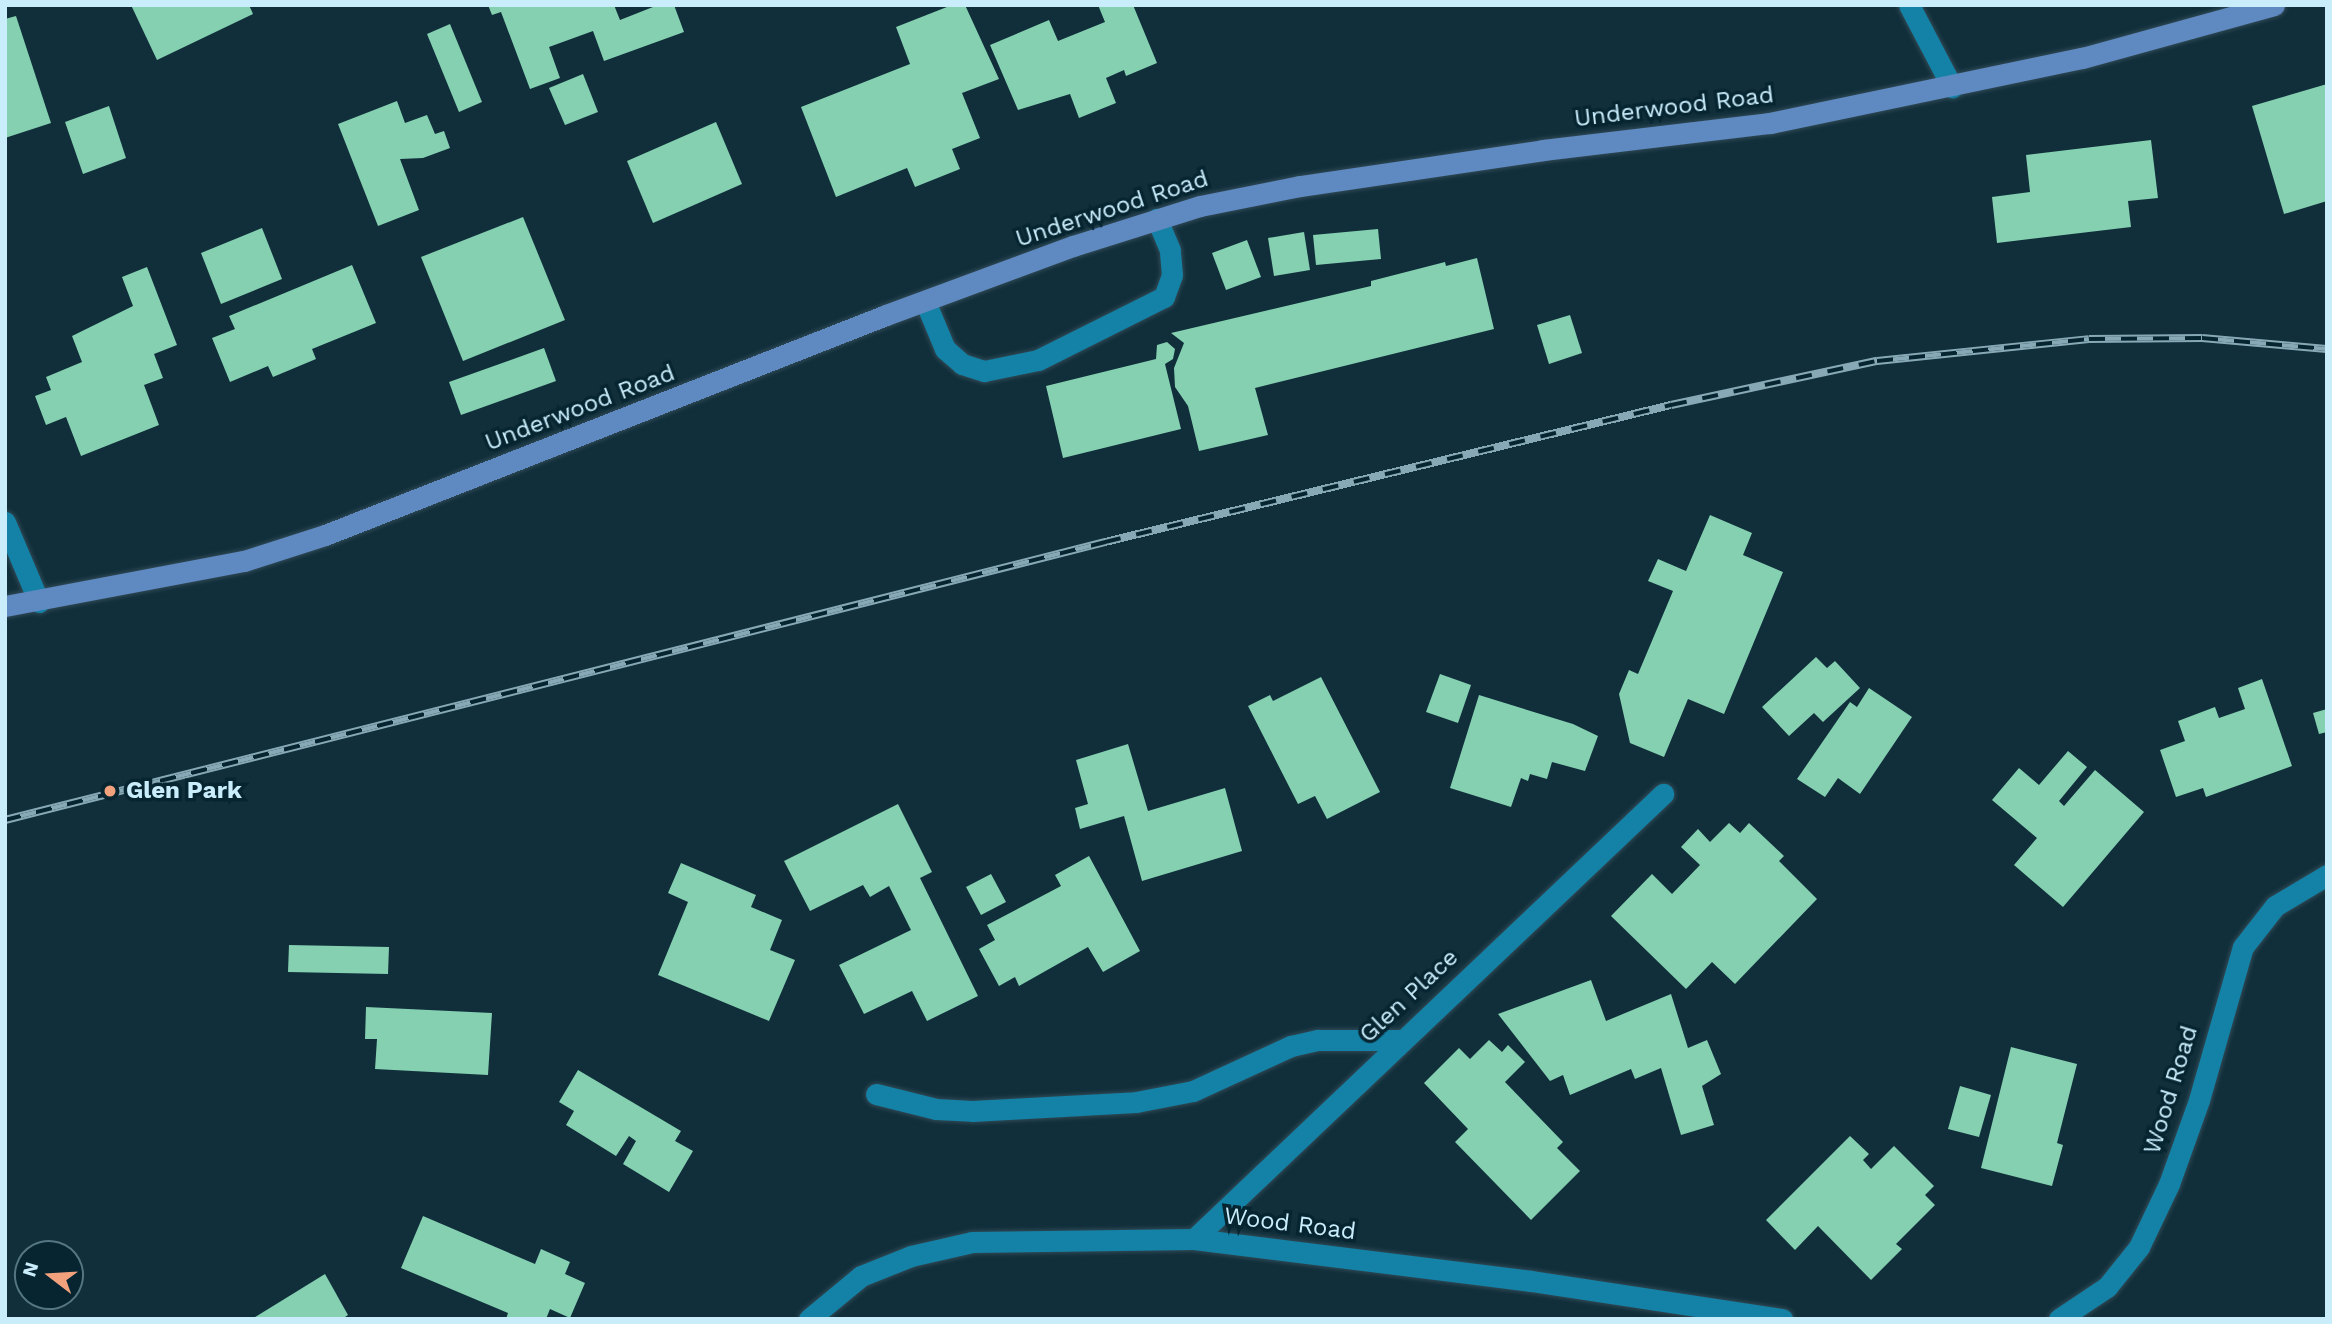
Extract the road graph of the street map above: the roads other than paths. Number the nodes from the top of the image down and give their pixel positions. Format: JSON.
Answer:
{"nodes":[{"id":1,"x":1909,"y":5,"type":"edge"},
{"id":2,"x":2274,"y":5,"type":"edge"},
{"id":3,"x":1952,"y":88,"type":"junction"},
{"id":4,"x":1157,"y":219,"type":"junction"},
{"id":5,"x":925,"y":301,"type":"junction"},
{"id":6,"x":5,"y":522,"type":"edge"},
{"id":7,"x":39,"y":602,"type":"junction"},
{"id":8,"x":5,"y":606,"type":"edge"},
{"id":9,"x":1663,"y":794,"type":"dead end"},
{"id":10,"x":2327,"y":875,"type":"edge"},
{"id":11,"x":1402,"y":1040,"type":"junction"},
{"id":12,"x":876,"y":1094,"type":"dead end"},
{"id":13,"x":1194,"y":1239,"type":"junction"},
{"id":14,"x":809,"y":1319,"type":"edge"},
{"id":15,"x":1782,"y":1319,"type":"edge"},
{"id":16,"x":2059,"y":1319,"type":"edge"}],
"edges":[{"from":1,"to":3,"type":"street"},
{"from":2,"to":3,"type":"main road","name":"Underwood Road"},
{"from":3,"to":4,"type":"main road","name":"Underwood Road"},
{"from":4,"to":5,"type":"main road","name":"Underwood Road"},
{"from":4,"to":5,"type":"street"},
{"from":5,"to":7,"type":"main road","name":"Underwood Road"},
{"from":6,"to":7,"type":"street"},
{"from":7,"to":8,"type":"main road","name":"Underwood Road"},
{"from":9,"to":11,"type":"street","name":"Glen Place"},
{"from":10,"to":16,"type":"street","name":"Wood Road"},
{"from":11,"to":12,"type":"street"},
{"from":11,"to":13,"type":"street","name":"Glen Place"},
{"from":13,"to":14,"type":"street","name":"Wood Road"},
{"from":13,"to":15,"type":"street","name":"Wood Road"}]}
